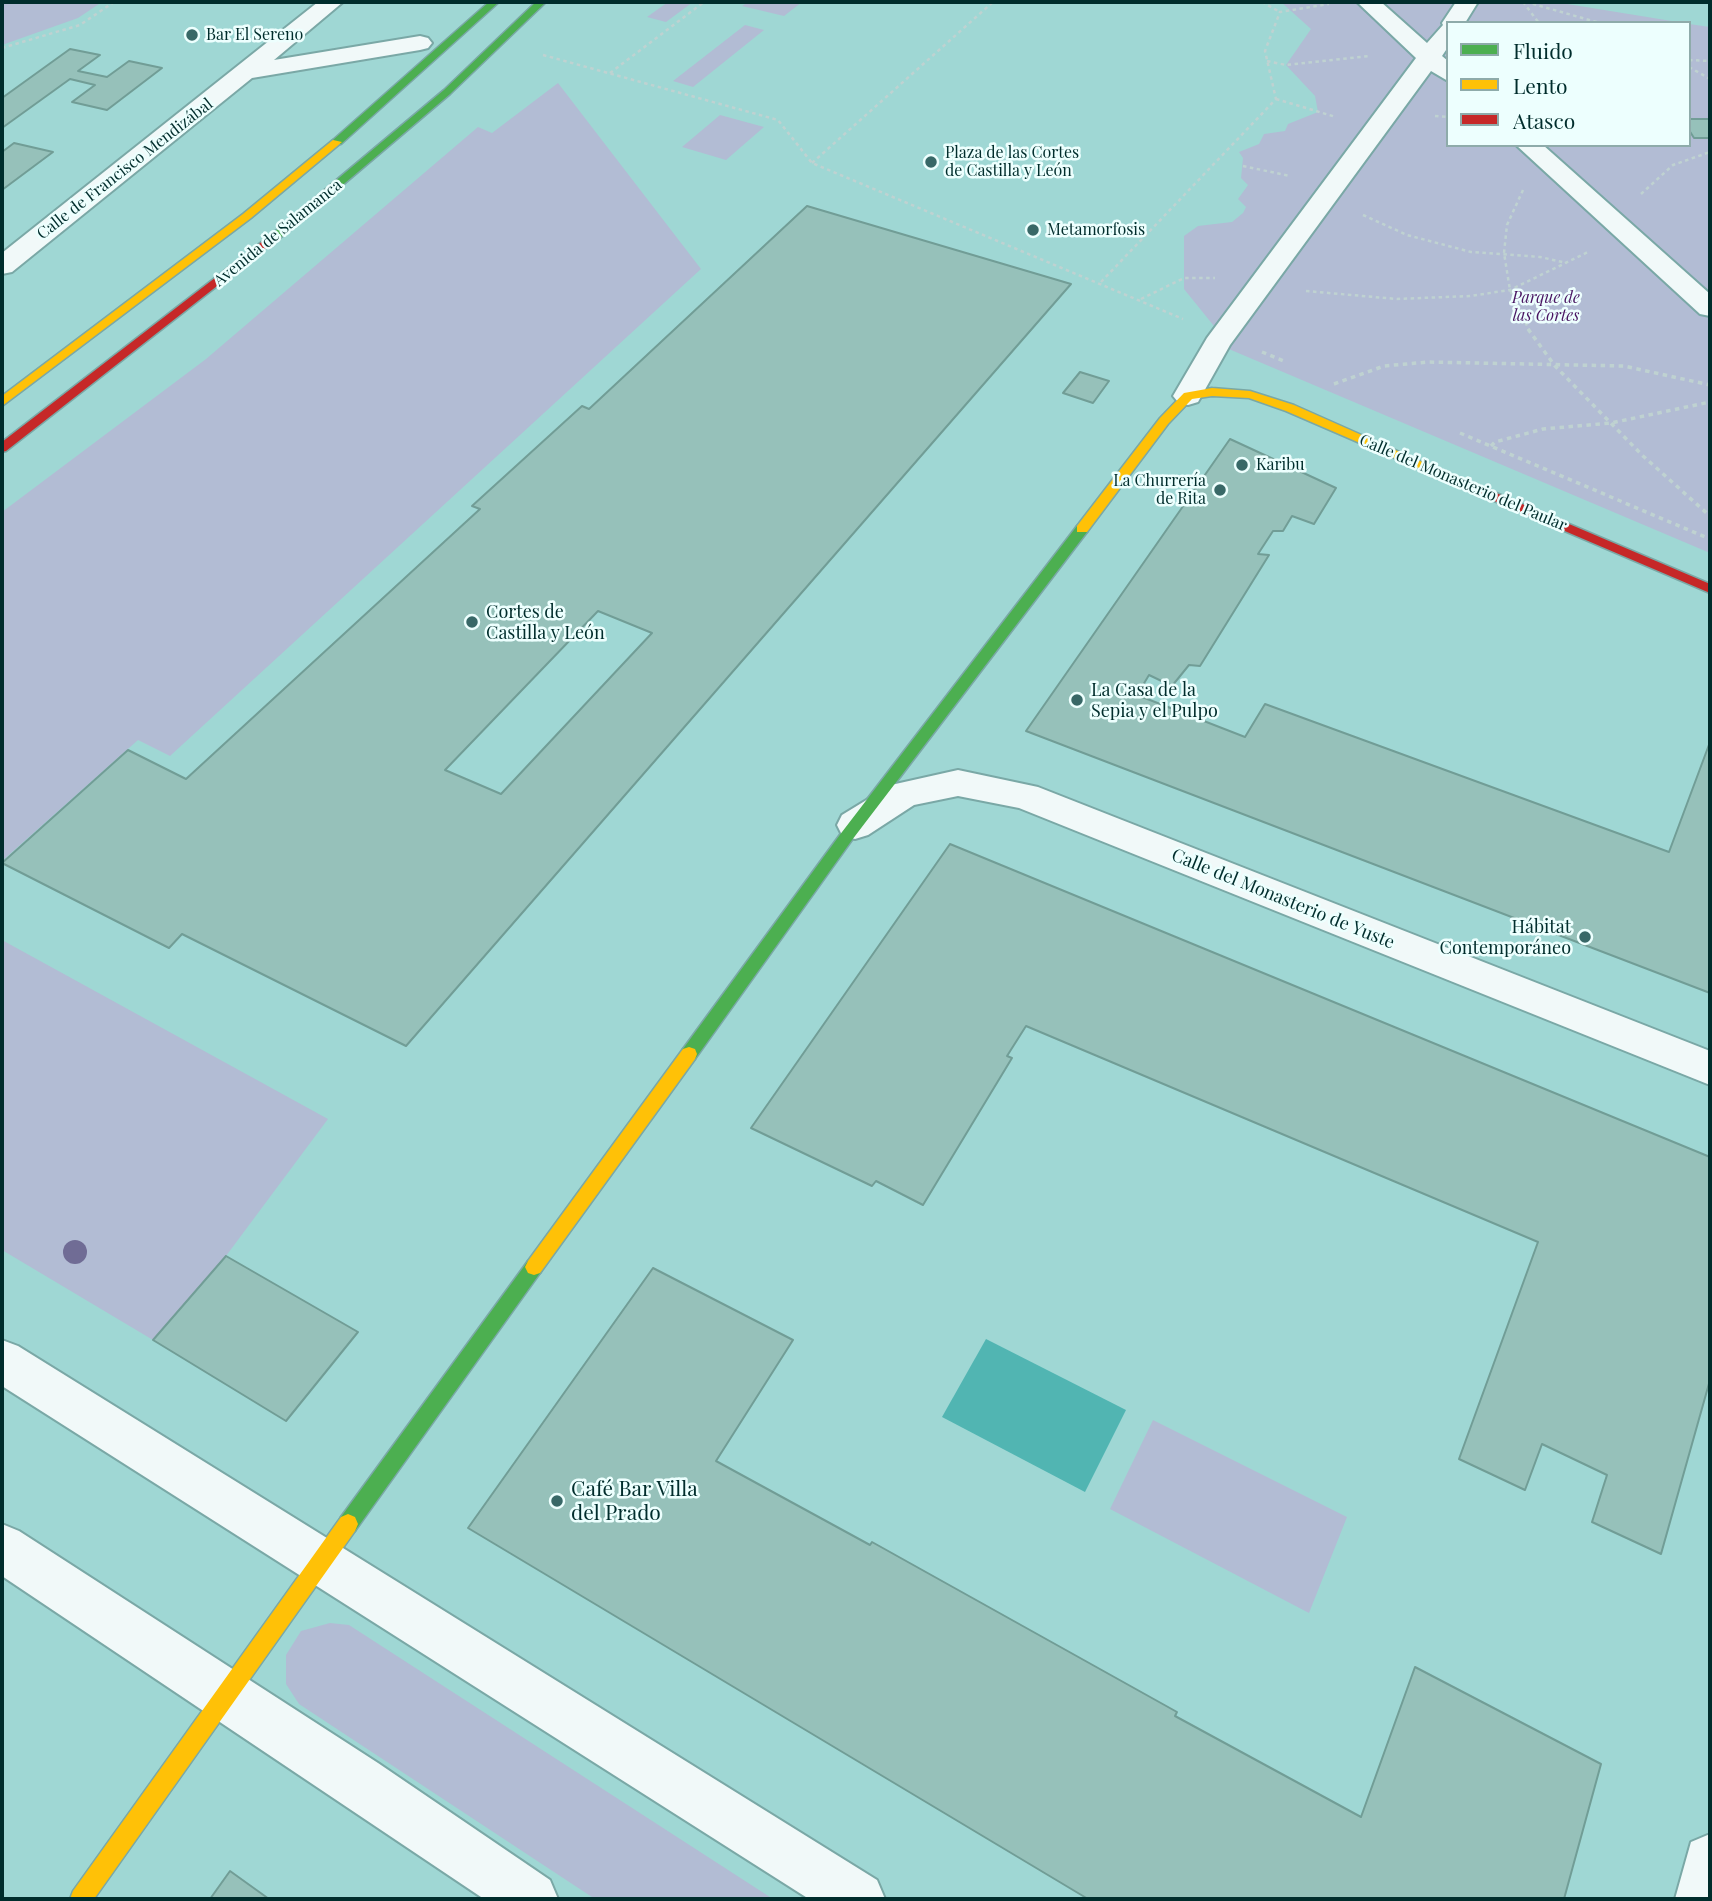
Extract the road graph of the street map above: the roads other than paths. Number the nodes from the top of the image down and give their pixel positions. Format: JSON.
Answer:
{"nodes":[{"id":1,"x":332,"y":2,"type":"edge"},
{"id":2,"x":494,"y":2,"type":"edge"},
{"id":3,"x":541,"y":2,"type":"edge"},
{"id":4,"x":1368,"y":2,"type":"edge"},
{"id":5,"x":1467,"y":2,"type":"edge"},
{"id":6,"x":1454,"y":21,"type":"edge"},
{"id":7,"x":1446,"y":35,"type":"edge"},
{"id":8,"x":456,"y":37,"type":"junction"},
{"id":9,"x":420,"y":43,"type":"joint"},
{"id":10,"x":1432,"y":60,"type":"edge"},
{"id":11,"x":247,"y":72,"type":"junction"},
{"id":12,"x":1534,"y":151,"type":"edge"},
{"id":13,"x":2,"y":265,"type":"edge"},
{"id":14,"x":1710,"y":308,"type":"edge"},
{"id":15,"x":1200,"y":394,"type":"junction"},
{"id":16,"x":2,"y":402,"type":"edge"},
{"id":17,"x":2,"y":448,"type":"edge"},
{"id":18,"x":1710,"y":589,"type":"edge"},
{"id":19,"x":855,"y":825,"type":"junction"},
{"id":20,"x":1710,"y":1068,"type":"edge"},
{"id":21,"x":2,"y":1361,"type":"edge"},
{"id":22,"x":2,"y":1548,"type":"edge"},
{"id":23,"x":322,"y":1560,"type":"junction"},
{"id":24,"x":227,"y":1695,"type":"junction"},
{"id":25,"x":1710,"y":1861,"type":"edge"},
{"id":26,"x":81,"y":1899,"type":"edge"},
{"id":27,"x":531,"y":1899,"type":"edge"},
{"id":28,"x":858,"y":1899,"type":"edge"},
{"id":29,"x":1702,"y":1899,"type":"edge"}],
"edges":[{"from":1,"to":11,"type":"street","name":"Calle de Francisco Mendizábal"},
{"from":2,"to":8,"type":"main road","name":"Avenida de Salamanca"},
{"from":3,"to":17,"type":"main road","name":"Avenida de Salamanca"},
{"from":4,"to":10,"type":"street"},
{"from":5,"to":6,"type":"street"},
{"from":7,"to":10,"type":"street"},
{"from":8,"to":9,"type":"main road"},
{"from":8,"to":16,"type":"main road","name":"Avenida de Salamanca"},
{"from":9,"to":11,"type":"street","name":"Calle de Francisco Mendizábal"},
{"from":10,"to":15,"type":"street"},
{"from":11,"to":13,"type":"street","name":"Calle de Francisco Mendizábal"},
{"from":12,"to":14,"type":"street"},
{"from":15,"to":18,"type":"main road","name":"Calle del Monasterio del Paular"},
{"from":15,"to":19,"type":"main road"},
{"from":19,"to":20,"type":"street","name":"Calle del Monasterio de Yuste"},
{"from":19,"to":23,"type":"main road"},
{"from":21,"to":23,"type":"street"},
{"from":22,"to":24,"type":"street"},
{"from":23,"to":24,"type":"main road"},
{"from":23,"to":28,"type":"street"},
{"from":24,"to":26,"type":"main road"},
{"from":24,"to":27,"type":"street"},
{"from":25,"to":29,"type":"street"}]}
